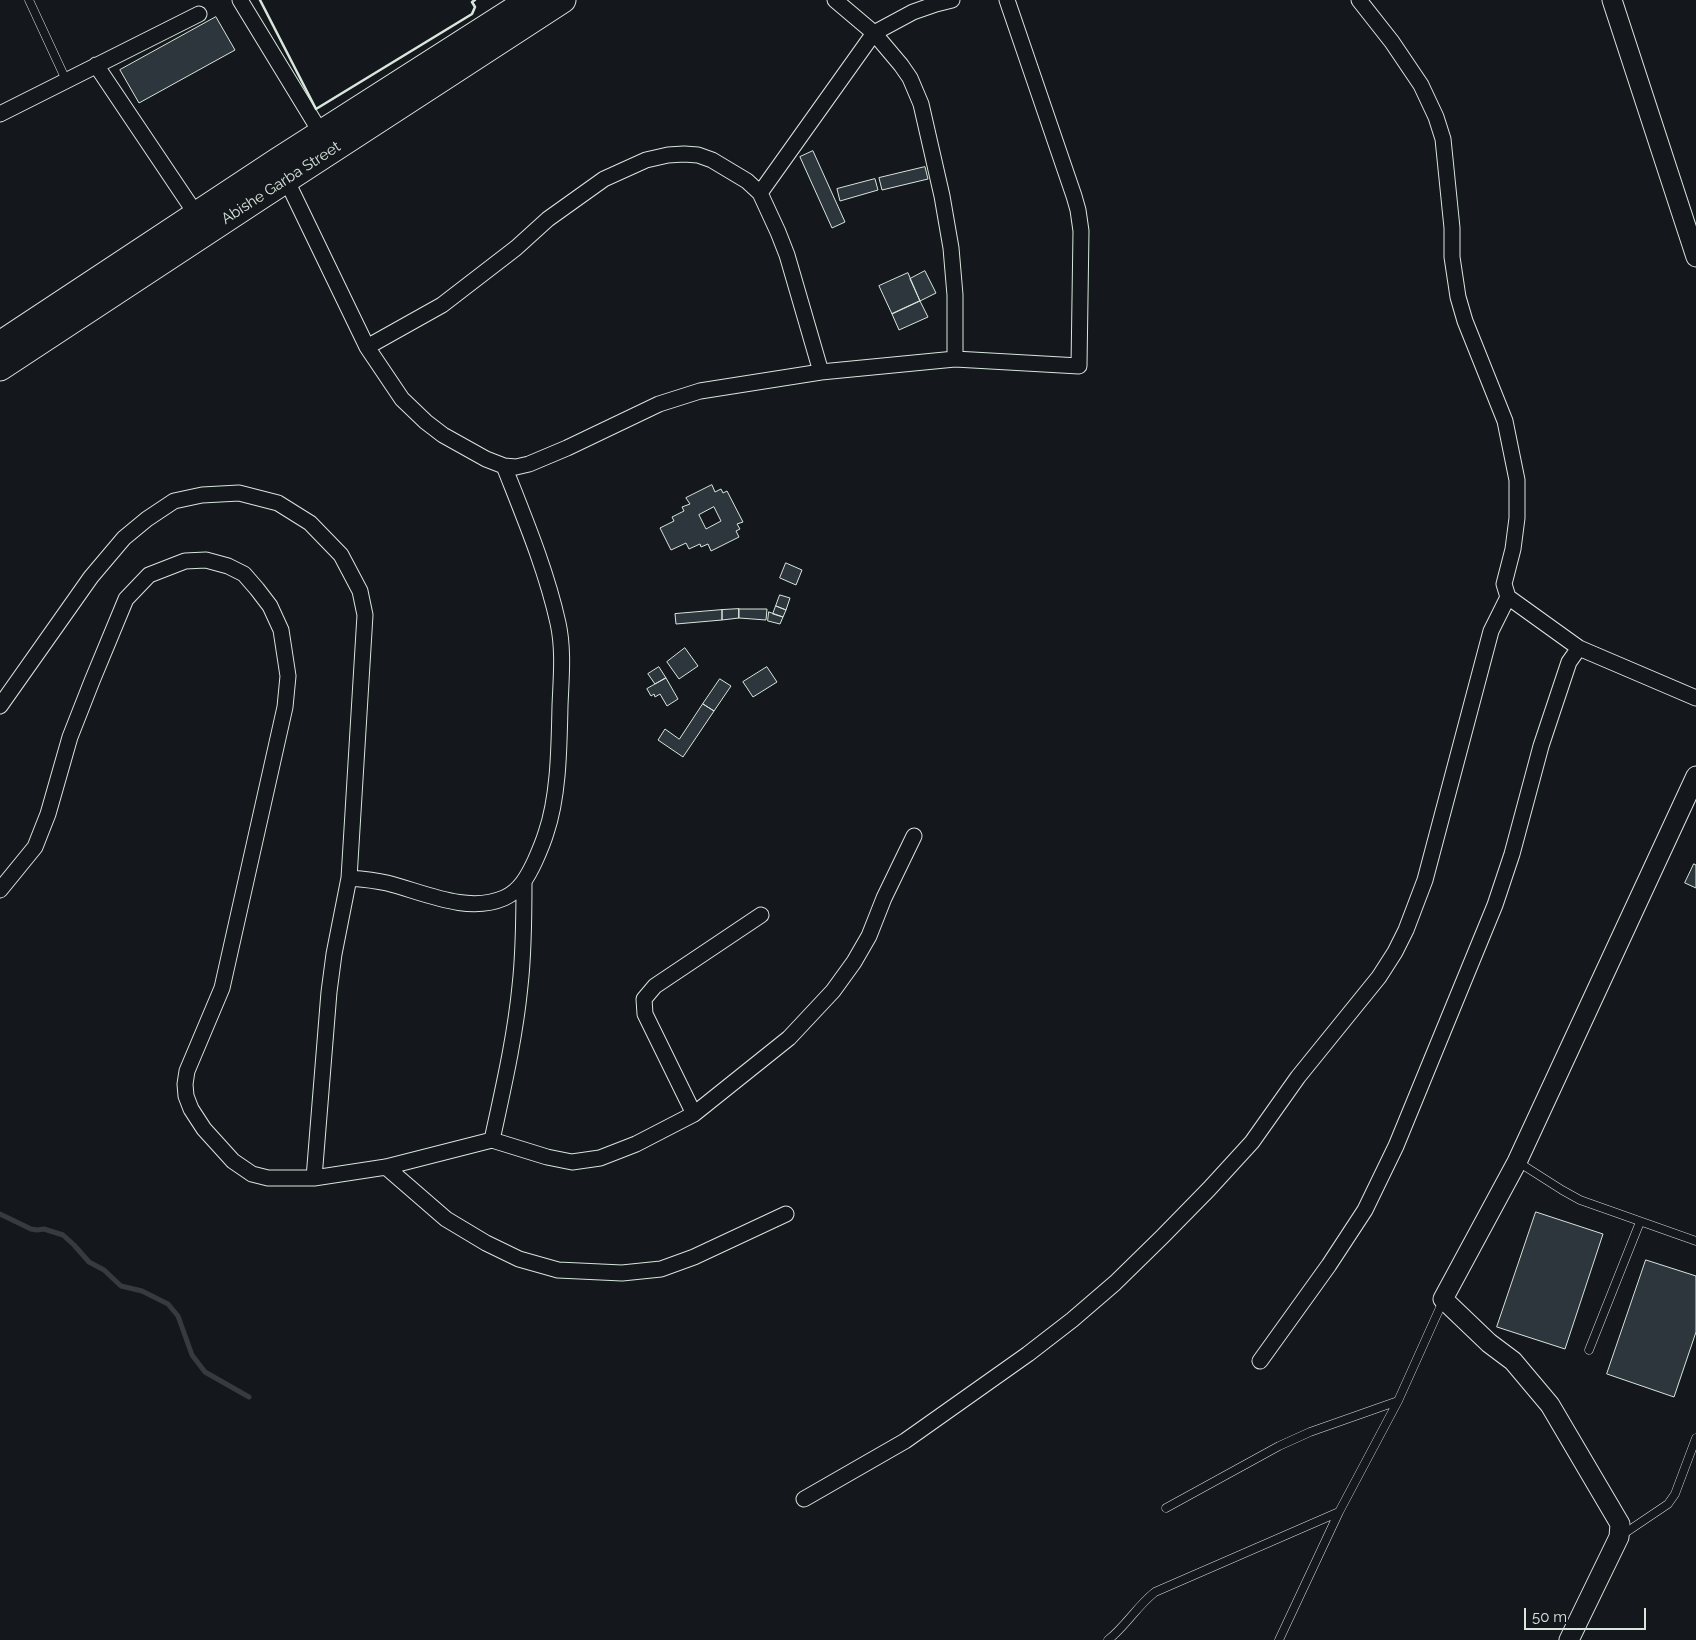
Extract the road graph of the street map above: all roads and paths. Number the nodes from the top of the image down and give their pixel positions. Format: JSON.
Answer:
{"nodes":[{"id":1,"x":29,"y":0,"type":"edge"},
{"id":2,"x":240,"y":0,"type":"edge"},
{"id":3,"x":529,"y":0,"type":"edge"},
{"id":4,"x":563,"y":0,"type":"edge"},
{"id":5,"x":835,"y":0,"type":"edge"},
{"id":6,"x":952,"y":0,"type":"edge"},
{"id":7,"x":1007,"y":0,"type":"edge"},
{"id":8,"x":1359,"y":0,"type":"edge"},
{"id":9,"x":1612,"y":0,"type":"edge"},
{"id":10,"x":198,"y":14,"type":"dead end"},
{"id":11,"x":874,"y":32,"type":"junction"},
{"id":12,"x":96,"y":65,"type":"junction"},
{"id":13,"x":66,"y":80,"type":"junction"},
{"id":14,"x":0,"y":114,"type":"edge"},
{"id":15,"x":321,"y":133,"type":"junction"},
{"id":16,"x":282,"y":170,"type":"junction"},
{"id":17,"x":760,"y":193,"type":"junction"},
{"id":18,"x":196,"y":214,"type":"junction"},
{"id":19,"x":1696,"y":257,"type":"edge"},
{"id":20,"x":0,"y":344,"type":"edge"},
{"id":21,"x":367,"y":347,"type":"junction"},
{"id":22,"x":955,"y":359,"type":"junction"},
{"id":23,"x":0,"y":368,"type":"edge"},
{"id":24,"x":821,"y":372,"type":"junction"},
{"id":25,"x":504,"y":466,"type":"junction"},
{"id":26,"x":1508,"y":597,"type":"junction"},
{"id":27,"x":1579,"y":648,"type":"junction"},
{"id":28,"x":1696,"y":698,"type":"edge"},
{"id":29,"x":0,"y":706,"type":"edge"},
{"id":30,"x":1696,"y":776,"type":"edge"},
{"id":31,"x":914,"y":836,"type":"dead end"},
{"id":32,"x":349,"y":878,"type":"junction"},
{"id":33,"x":524,"y":882,"type":"junction"},
{"id":34,"x":0,"y":890,"type":"edge"},
{"id":35,"x":761,"y":915,"type":"dead end"},
{"id":36,"x":694,"y":1114,"type":"junction"},
{"id":37,"x":492,"y":1140,"type":"junction"},
{"id":38,"x":1517,"y":1162,"type":"junction"},
{"id":39,"x":386,"y":1168,"type":"junction"},
{"id":40,"x":314,"y":1178,"type":"junction"},
{"id":41,"x":786,"y":1214,"type":"dead end"},
{"id":42,"x":1640,"y":1222,"type":"junction"},
{"id":43,"x":1696,"y":1241,"type":"edge"},
{"id":44,"x":1444,"y":1299,"type":"junction"},
{"id":45,"x":1589,"y":1350,"type":"dead end"},
{"id":46,"x":1260,"y":1361,"type":"dead end"},
{"id":47,"x":1398,"y":1401,"type":"junction"},
{"id":48,"x":1696,"y":1438,"type":"edge"},
{"id":49,"x":804,"y":1499,"type":"dead end"},
{"id":50,"x":1166,"y":1508,"type":"dead end"},
{"id":51,"x":1339,"y":1512,"type":"junction"},
{"id":52,"x":1619,"y":1537,"type":"junction"},
{"id":53,"x":1108,"y":1640,"type":"edge"},
{"id":54,"x":1279,"y":1640,"type":"edge"},
{"id":55,"x":1569,"y":1640,"type":"edge"}],
"edges":[{"from":1,"to":13,"type":"lane"},
{"from":2,"to":15,"type":"street"},
{"from":3,"to":15,"type":"highway","name":"Abishe Garba Street"},
{"from":4,"to":16,"type":"highway","name":"Abishe Garba Street"},
{"from":5,"to":11,"type":"street"},
{"from":6,"to":11,"type":"street"},
{"from":7,"to":22,"type":"street"},
{"from":8,"to":26,"type":"street"},
{"from":9,"to":19,"type":"street"},
{"from":10,"to":12,"type":"street"},
{"from":11,"to":17,"type":"street"},
{"from":11,"to":22,"type":"street"},
{"from":12,"to":13,"type":"street"},
{"from":12,"to":18,"type":"street"},
{"from":13,"to":14,"type":"street"},
{"from":15,"to":16,"type":"highway","name":"Abishe Garba Street"},
{"from":16,"to":18,"type":"highway","name":"Abishe Garba Street"},
{"from":16,"to":21,"type":"street"},
{"from":16,"to":23,"type":"highway","name":"Abishe Garba Street"},
{"from":17,"to":21,"type":"street"},
{"from":17,"to":24,"type":"street"},
{"from":18,"to":20,"type":"highway","name":"Abishe Garba Street"},
{"from":21,"to":25,"type":"street"},
{"from":22,"to":24,"type":"street"},
{"from":24,"to":25,"type":"street"},
{"from":25,"to":33,"type":"street"},
{"from":26,"to":27,"type":"street"},
{"from":26,"to":49,"type":"street"},
{"from":27,"to":28,"type":"street"},
{"from":27,"to":46,"type":"street"},
{"from":29,"to":32,"type":"street"},
{"from":30,"to":38,"type":"street"},
{"from":31,"to":36,"type":"street"},
{"from":32,"to":33,"type":"street"},
{"from":32,"to":40,"type":"street"},
{"from":33,"to":37,"type":"street"},
{"from":34,"to":40,"type":"street"},
{"from":35,"to":36,"type":"street"},
{"from":36,"to":37,"type":"street"},
{"from":37,"to":39,"type":"street"},
{"from":38,"to":42,"type":"lane"},
{"from":38,"to":44,"type":"street"},
{"from":39,"to":40,"type":"street"},
{"from":39,"to":41,"type":"street"},
{"from":42,"to":43,"type":"lane"},
{"from":42,"to":45,"type":"lane"},
{"from":44,"to":47,"type":"lane"},
{"from":44,"to":52,"type":"street"},
{"from":47,"to":50,"type":"lane"},
{"from":47,"to":51,"type":"lane"},
{"from":48,"to":52,"type":"lane"},
{"from":51,"to":53,"type":"lane"},
{"from":51,"to":54,"type":"lane"},
{"from":52,"to":55,"type":"street"}]}
